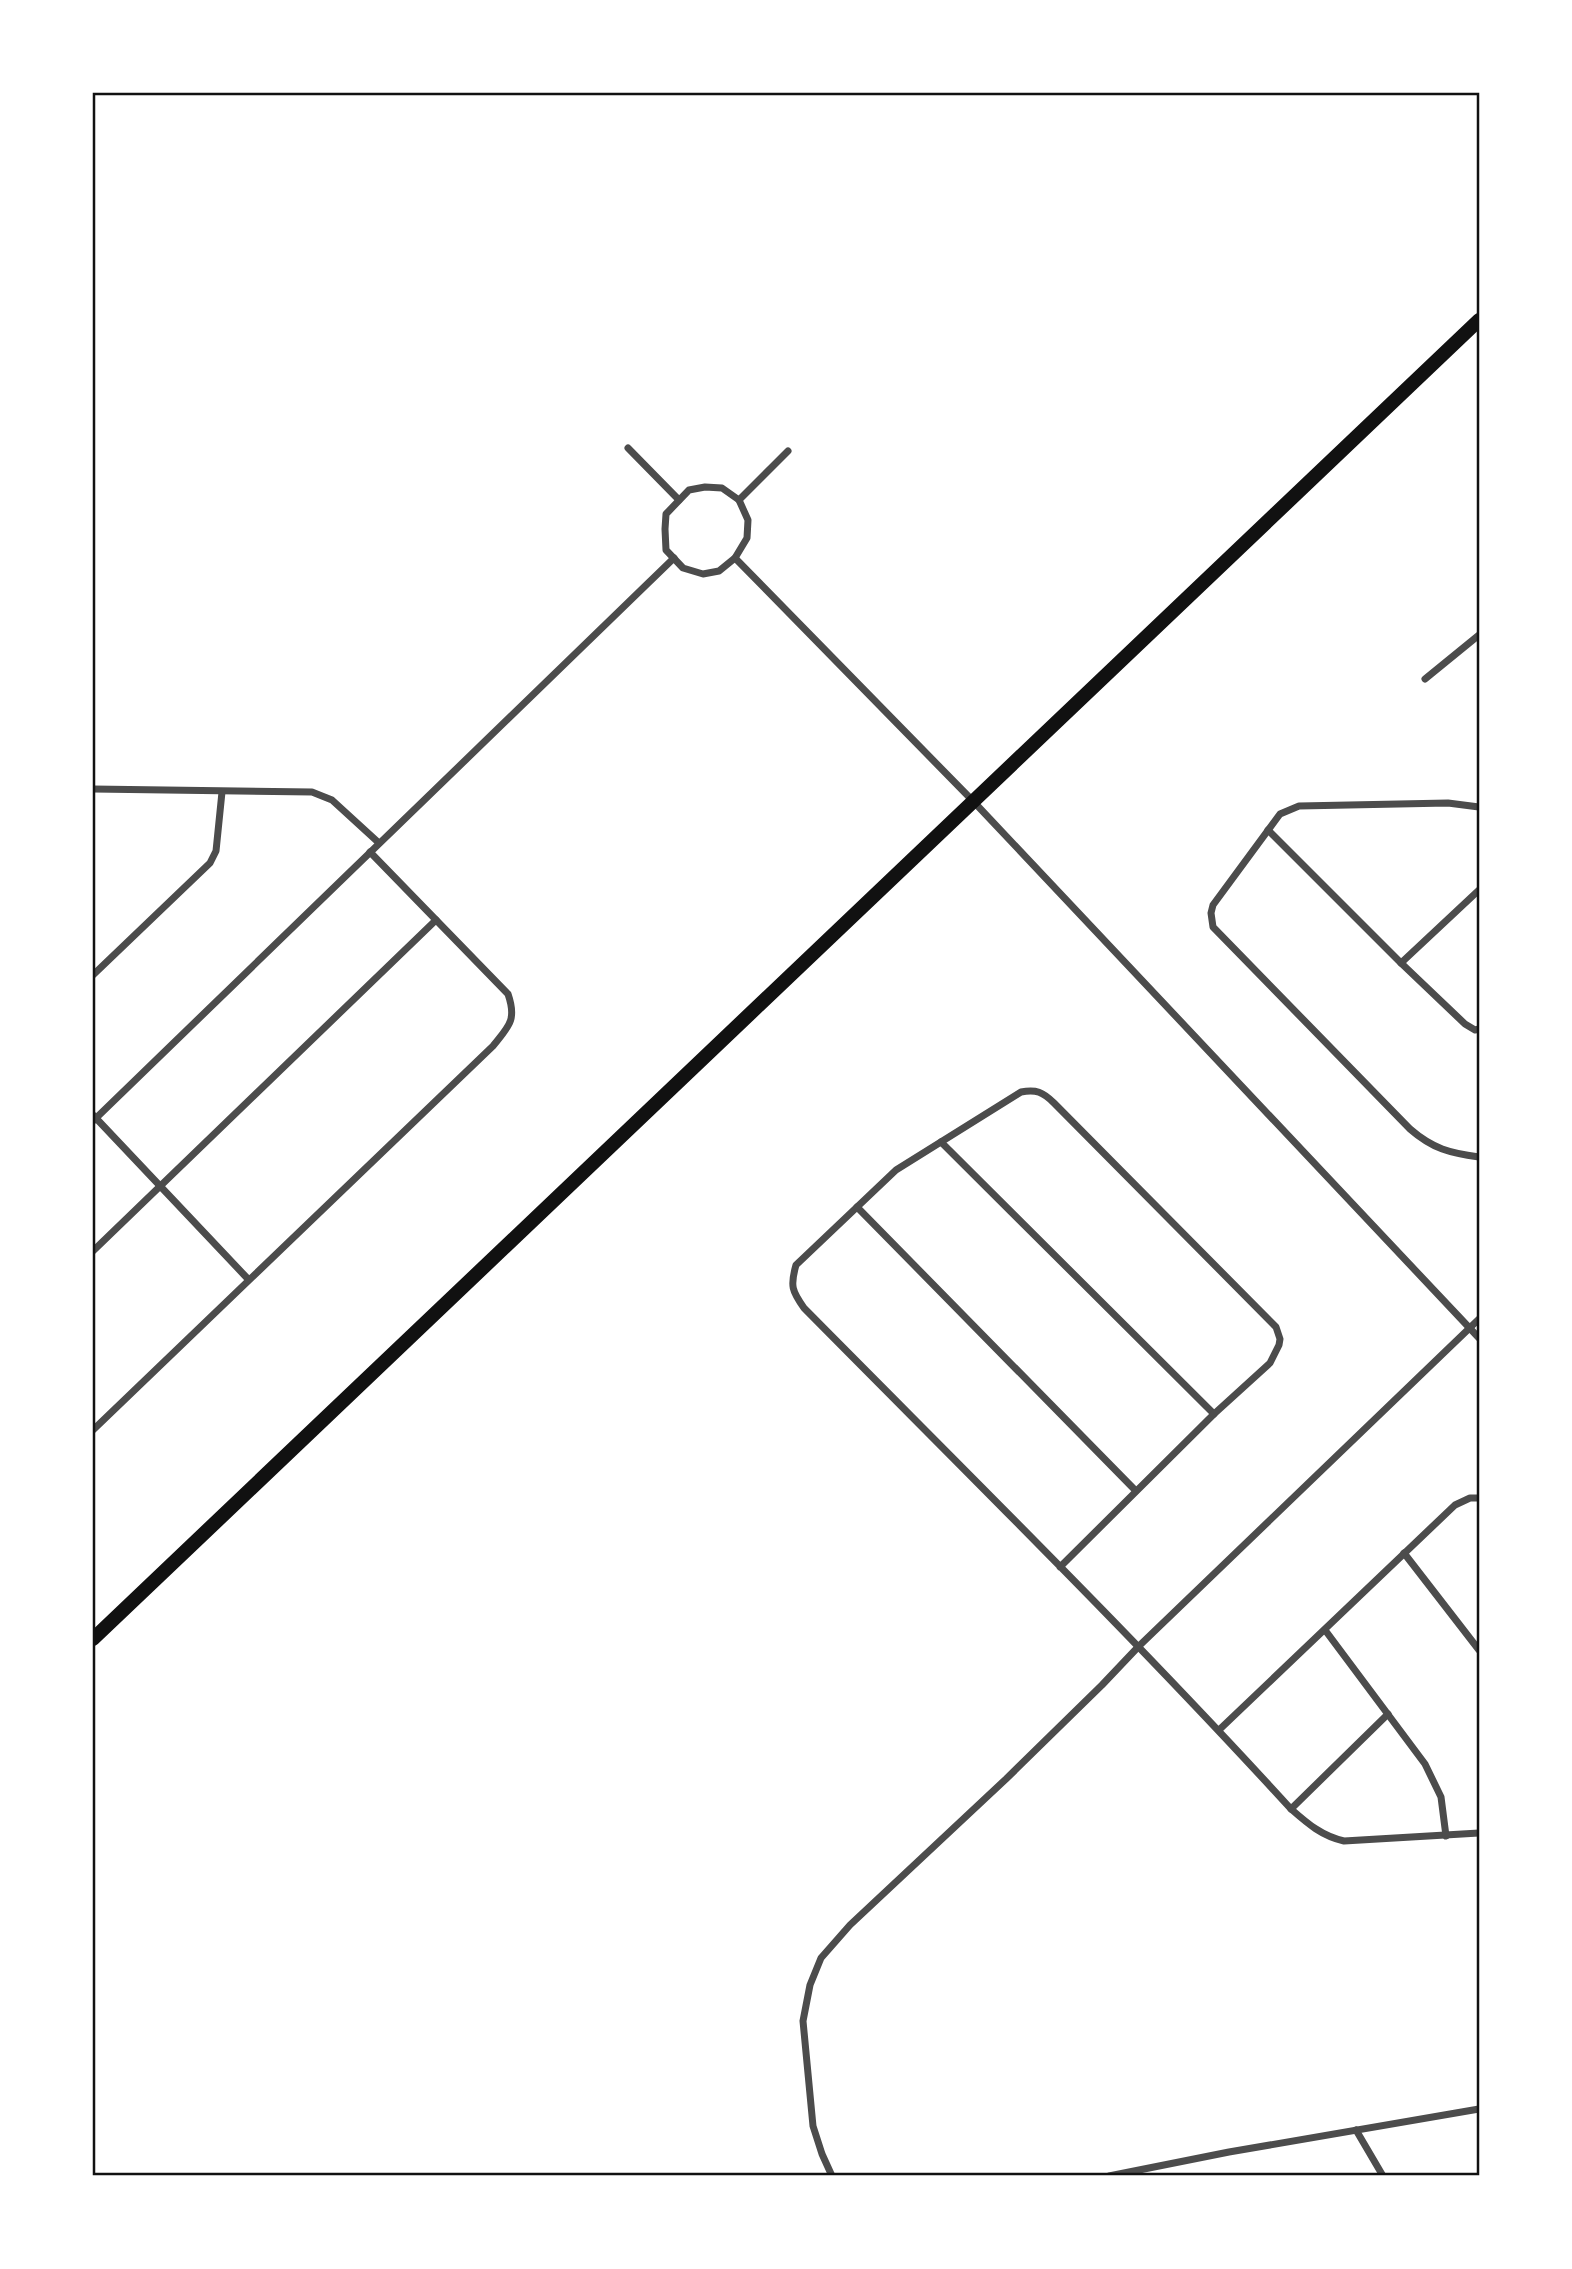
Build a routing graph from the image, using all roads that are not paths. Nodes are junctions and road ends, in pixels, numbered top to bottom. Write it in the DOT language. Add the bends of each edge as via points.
graph roads {
  1 [pos="1479,320"];
  2 [pos="628,448"];
  3 [pos="788,451"];
  4 [pos="679,500"];
  5 [pos="739,500"];
  6 [pos="674,558"];
  7 [pos="735,558"];
  8 [pos="1479,635"];
  9 [pos="1425,679"];
  10 [pos="93,789"];
  11 [pos="222,792"];
  12 [pos="973,801"];
  13 [pos="1479,807"];
  14 [pos="1268,830"];
  15 [pos="379,844"];
  16 [pos="370,852"];
  17 [pos="1479,890"];
  18 [pos="436,920"];
  19 [pos="1401,964"];
  20 [pos="93,975"];
  21 [pos="1479,1029"];
  22 [pos="94,1118"];
  23 [pos="940,1142"];
  24 [pos="1479,1157"];
  25 [pos="160,1186"];
  26 [pos="857,1207"];
  27 [pos="93,1251"];
  28 [pos="248,1279"];
  29 [pos="1479,1320"];
  30 [pos="1470,1328"];
  31 [pos="1479,1338"];
  32 [pos="1214,1414"];
  33 [pos="93,1430"];
  34 [pos="1135,1490"];
  35 [pos="1479,1498"];
  36 [pos="1404,1553"];
  37 [pos="1060,1567"];
  38 [pos="1325,1630"];
  39 [pos="93,1639"];
  40 [pos="1139,1646"];
  41 [pos="1479,1650"];
  42 [pos="1388,1714"];
  43 [pos="1219,1730"];
  44 [pos="1291,1809"];
  45 [pos="1479,1833"];
  46 [pos="1446,1836"];
  47 [pos="1479,2109"];
  48 [pos="1356,2130"];
  49 [pos="832,2176"];
  50 [pos="1110,2176"];
  51 [pos="1383,2176"];
  1 -- 12 [label="main road"];
  2 -- 4 [label="street"];
  3 -- 5 [label="street"];
  4 -- 5 [label="street" via="688,490 705,487 722,488"];
  4 -- 6 [label="street" via="666,514 664,529 666,550"];
  5 -- 7 [label="street" via="748,520 747,538"];
  6 -- 7 [label="street" via="683,568 703,574 719,571"];
  6 -- 15 [label="street"];
  7 -- 12 [label="street"];
  8 -- 9 [label="street"];
  10 -- 11 [label="street"];
  11 -- 15 [label="street" via="312,792 332,800"];
  11 -- 20 [label="street" via="216,851 210,863"];
  12 -- 30 [label="street"];
  12 -- 39 [label="main road"];
  13 -- 14 [label="street" via="1448,803 1299,806 1280,814"];
  14 -- 19 [label="street"];
  14 -- 24 [label="street" via="1213,905 1213,928 1409,1129 1442,1150"];
  15 -- 16 [label="street"];
  16 -- 18 [label="street"];
  16 -- 22 [label="street"];
  17 -- 19 [label="street"];
  18 -- 25 [label="street"];
  18 -- 28 [label="street" via="508,994 513,1010 508,1028"];
  19 -- 21 [label="street" via="1465,1024"];
  22 -- 25 [label="street"];
  23 -- 26 [label="street" via="896,1170"];
  23 -- 32 [label="street"];
  23 -- 32 [label="street" via="1021,1092 1043,1093 1276,1327 1280,1339 1275,1356"];
  25 -- 27 [label="street"];
  25 -- 28 [label="street"];
  26 -- 34 [label="street"];
  26 -- 37 [label="street" via="796,1265 791,1281 794,1294"];
  28 -- 33 [label="street"];
  29 -- 30 [label="street"];
  30 -- 31 [label="street"];
  30 -- 40 [label="street"];
  32 -- 34 [label="street"];
  34 -- 37 [label="street"];
  35 -- 36 [label="street" via="1469,1497 1455,1505"];
  36 -- 38 [label="street"];
  36 -- 41 [label="street"];
  37 -- 40 [label="street"];
  38 -- 42 [label="street"];
  38 -- 43 [label="street"];
  40 -- 43 [label="street"];
  40 -- 49 [label="street" via="821,1958 803,2021 813,2126"];
  42 -- 44 [label="street"];
  42 -- 46 [label="street" via="1434,1779"];
  43 -- 44 [label="street"];
  44 -- 46 [label="street" via="1312,1828 1344,1841"];
  45 -- 46 [label="street"];
  47 -- 48 [label="street"];
  48 -- 50 [label="street"];
  48 -- 51 [label="street"];
}
